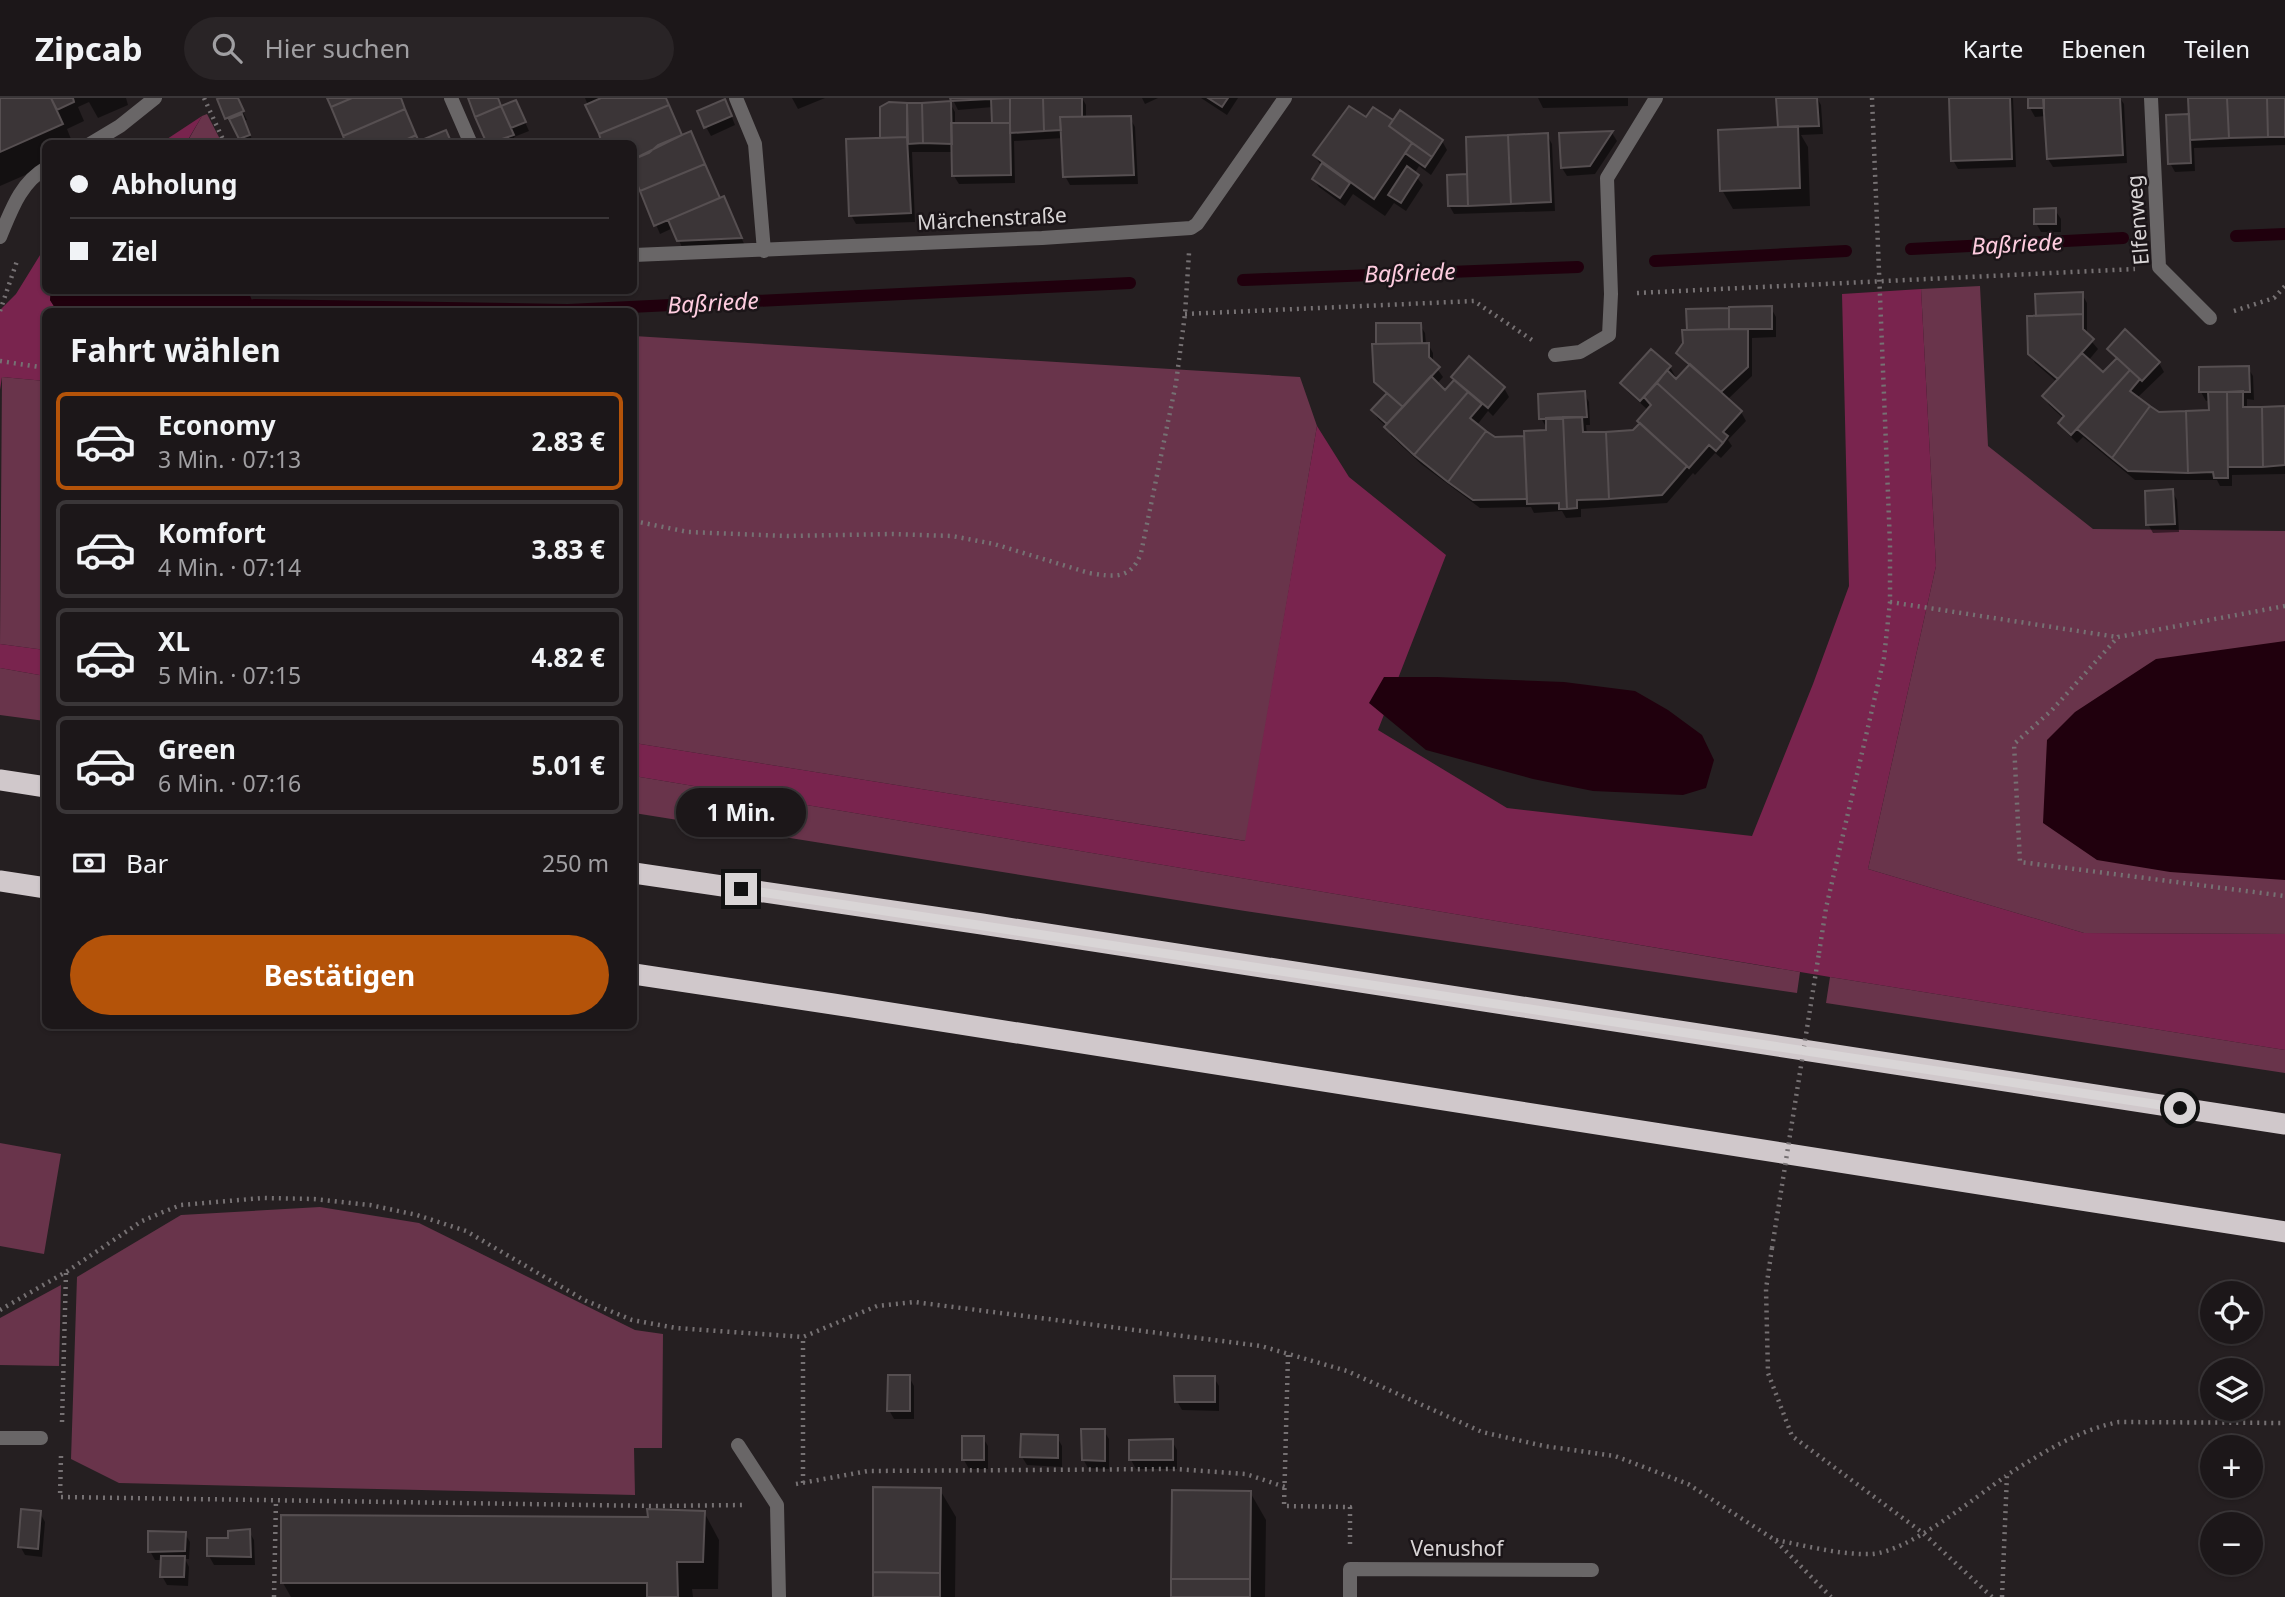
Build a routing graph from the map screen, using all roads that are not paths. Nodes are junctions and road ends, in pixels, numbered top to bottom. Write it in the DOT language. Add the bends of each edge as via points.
graph roads {
  1 [pos="155,98"];
  2 [pos="451,98"];
  3 [pos="736,98"];
  4 [pos="1285,98"];
  5 [pos="1656,98"];
  6 [pos="2151,98"];
  7 [pos="97,140"];
  8 [pos="469,140"];
  9 [pos="42,170"];
  10 [pos="0,237"];
  11 [pos="764,251"];
  12 [pos="637,256"];
  13 [pos="2210,318"];
  14 [pos="1555,355"];
  15 [pos="0,780"];
  16 [pos="42,786"];
  17 [pos="637,873"];
  18 [pos="0,881"];
  19 [pos="42,887"];
  20 [pos="637,975"];
  21 [pos="2285,1124"];
  22 [pos="2285,1232"];
  23 [pos="0,1438"];
  24 [pos="41,1438"];
  25 [pos="738,1445"];
  26 [pos="1592,1570"];
  27 [pos="779,1597"];
  28 [pos="1350,1597"];
  1 -- 7 [label="street"];
  2 -- 8 [label="street"];
  3 -- 11 [label="street" via="755,144"];
  4 -- 11 [label="street, Märchenstraße" via="1191,228"];
  5 -- 14 [label="street" via="1607,178 1609,335 1580,352"];
  6 -- 13 [label="street, Elfenweg" via="2159,267"];
  9 -- 10 [label="street" via="17,197"];
  11 -- 12 [label="street, Märchenstraße"];
  15 -- 16 [label="highway"];
  17 -- 21 [label="highway"];
  18 -- 19 [label="highway"];
  20 -- 22 [label="highway"];
  23 -- 24 [label="street"];
  25 -- 27 [label="street" via="777,1505"];
  26 -- 28 [label="street, Venushof" via="1350,1569"];
}
